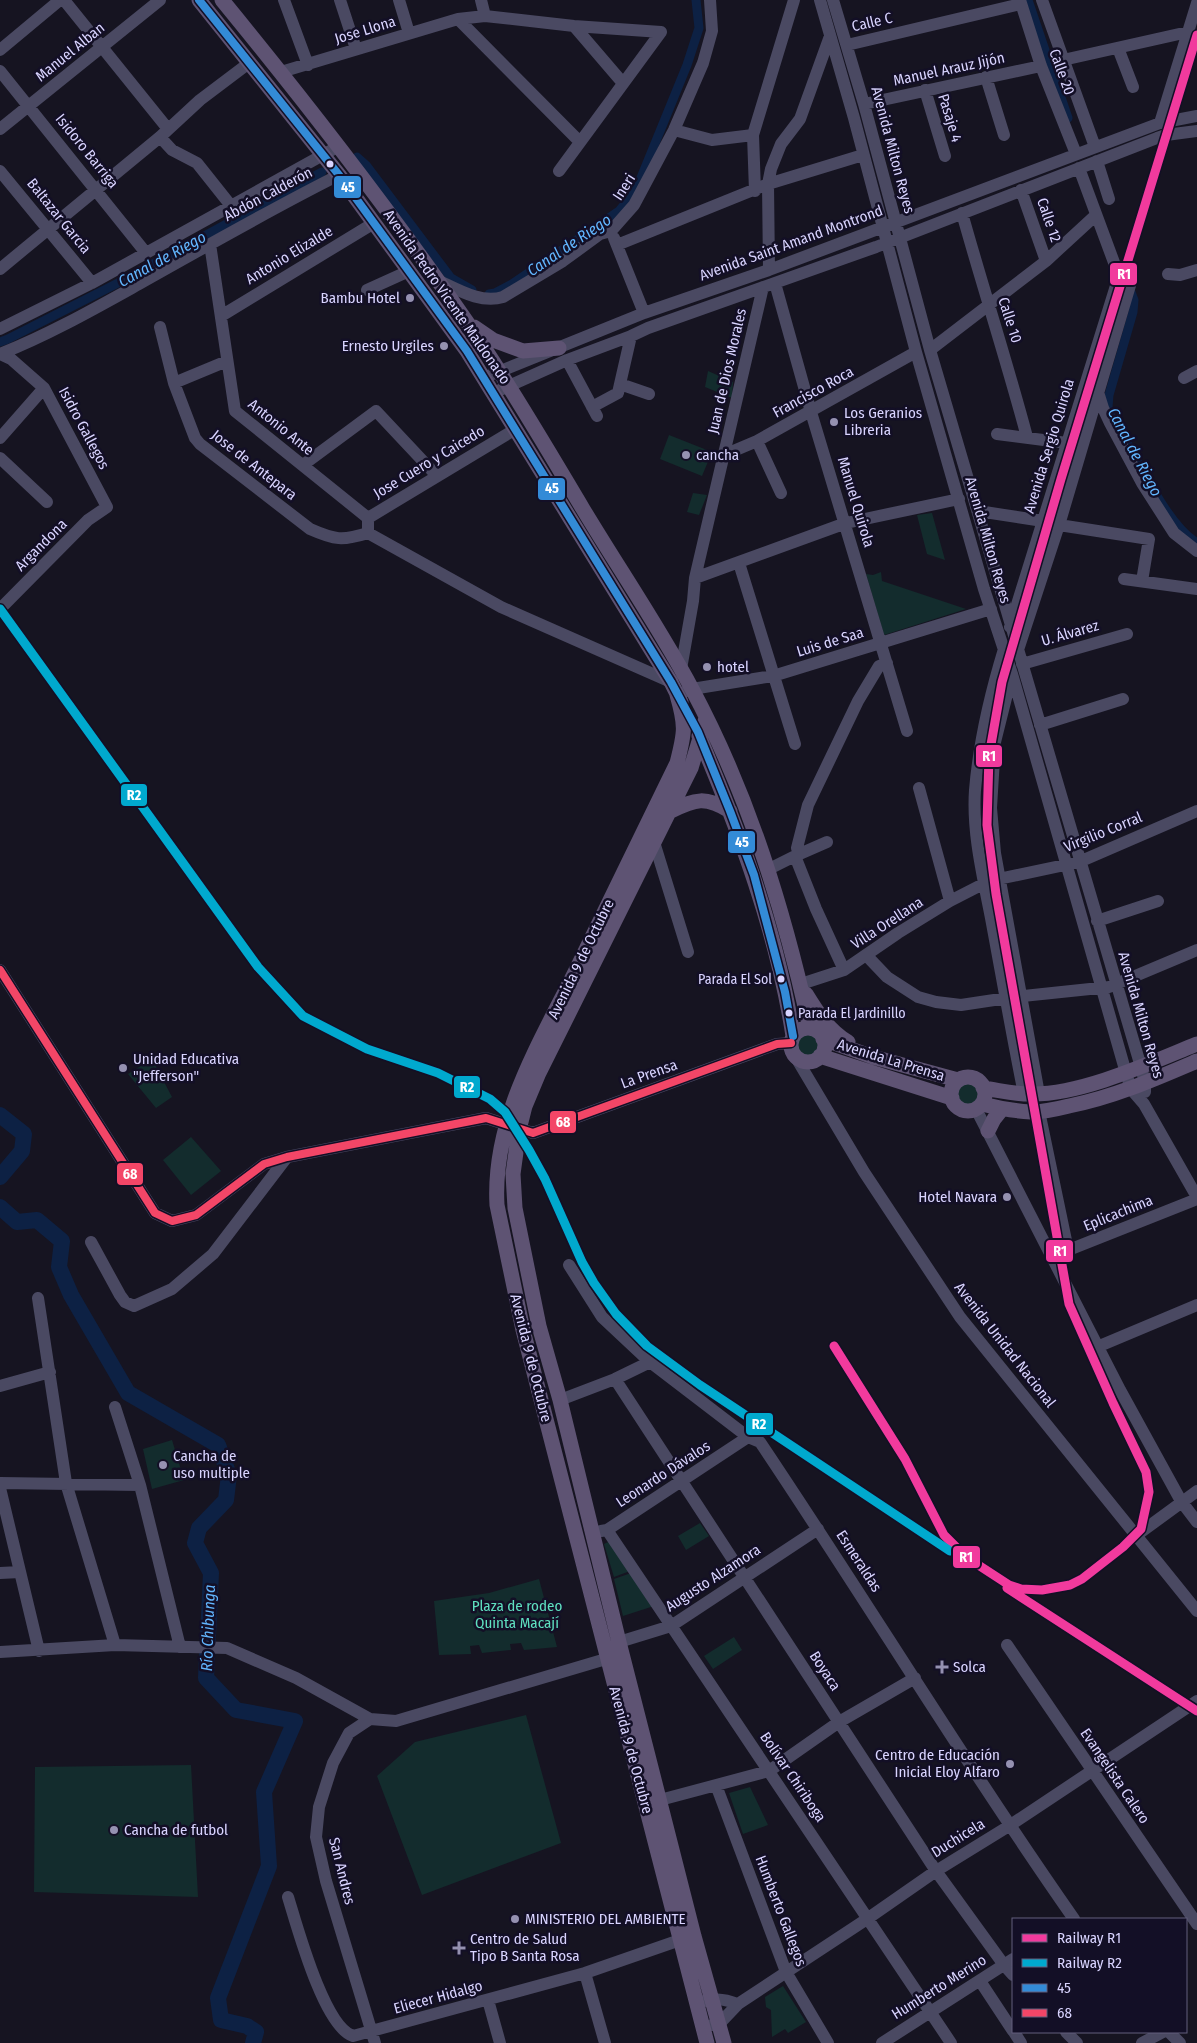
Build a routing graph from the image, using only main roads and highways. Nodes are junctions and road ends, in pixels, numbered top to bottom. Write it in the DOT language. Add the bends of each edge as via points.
graph roads {
  1 [pos="199,0"];
  2 [pos="222,0"];
  3 [pos="468,324"];
  4 [pos="563,354"];
  5 [pos="674,689"];
  6 [pos="706,718"];
  7 [pos="700,738"];
  8 [pos="671,811"];
  9 [pos="730,811"];
  10 [pos="801,984"];
  11 [pos="810,1028"];
  12 [pos="823,1039"];
  13 [pos="1197,1044"];
  14 [pos="793,1046"];
  15 [pos="820,1056"];
  16 [pos="873,1057"];
  17 [pos="1197,1061"];
  18 [pos="958,1080"];
  19 [pos="983,1088"];
  20 [pos="952,1098"];
  21 [pos="979,1106"];
  22 [pos="1002,1109"];
  23 [pos="513,1127"];
  24 [pos="988,1131"];
  25 [pos="707,2043"];
  26 [pos="724,2043"];
  1 -- 5 [label="main road, Avenida Pedro Vicente Maldonado" via="323,154 467,351"];
  2 -- 3 [label="main road, Avenida Pedro Vicente Maldonado" via="339,146"];
  3 -- 4 [label="main road" via="509,347"];
  3 -- 6 [label="main road, Avenida Pedro Vicente Maldonado" via="681,669"];
  5 -- 7 [label="main road, Avenida Pedro Vicente Maldonado"];
  5 -- 23 [label="main road, Avenida 9 de Octubre" via="684,719 684,736 677,763 527,1069"];
  6 -- 7 [label="main road, Avenida 9 de Octubre"];
  6 -- 10 [label="main road, Avenida Pedro Vicente Maldonado" via="743,799 769,869"];
  7 -- 8 [label="main road, Avenida 9 de Octubre" via="691,768"];
  7 -- 9 [label="main road, Avenida Pedro Vicente Maldonado"];
  8 -- 9 [label="main road" via="692,801 715,802"];
  8 -- 23 [label="main road, Avenida 9 de Octubre"];
  9 -- 14 [label="main road, Avenida Pedro Vicente Maldonado" via="754,875 768,926 785,992"];
  10 -- 11 [label="main road, Avenida Pedro Vicente Maldonado"];
  10 -- 16 [label="main road" via="813,1006 839,1037"];
  11 -- 12 [label="main road"];
  11 -- 14 [label="main road" via="797,1031"];
  12 -- 15 [label="main road"];
  12 -- 16 [label="main road, Avenida La Prensa"];
  13 -- 19 [label="main road" via="1126,1073 1078,1087 1040,1094"];
  14 -- 15 [label="main road" via="808,1061"];
  15 -- 20 [label="main road, Avenida La Prensa"];
  16 -- 18 [label="main road, Avenida La Prensa"];
  17 -- 22 [label="main road" via="1095,1101 1039,1111"];
  18 -- 19 [label="main road" via="973,1078"];
  18 -- 20 [label="main road" via="951,1091"];
  19 -- 21 [label="main road" via="984,1099"];
  20 -- 21 [label="main road" via="958,1108 970,1111"];
  21 -- 22 [label="main road"];
  22 -- 24 [label="main road"];
  23 -- 25 [label="main road, Avenida 9 de Octubre" via="498,1167 496,1205 523,1330"];
  23 -- 26 [label="main road, Avenida 9 de Octubre" via="518,1147 513,1174 515,1208 539,1326 600,1531 620,1648"];
}
